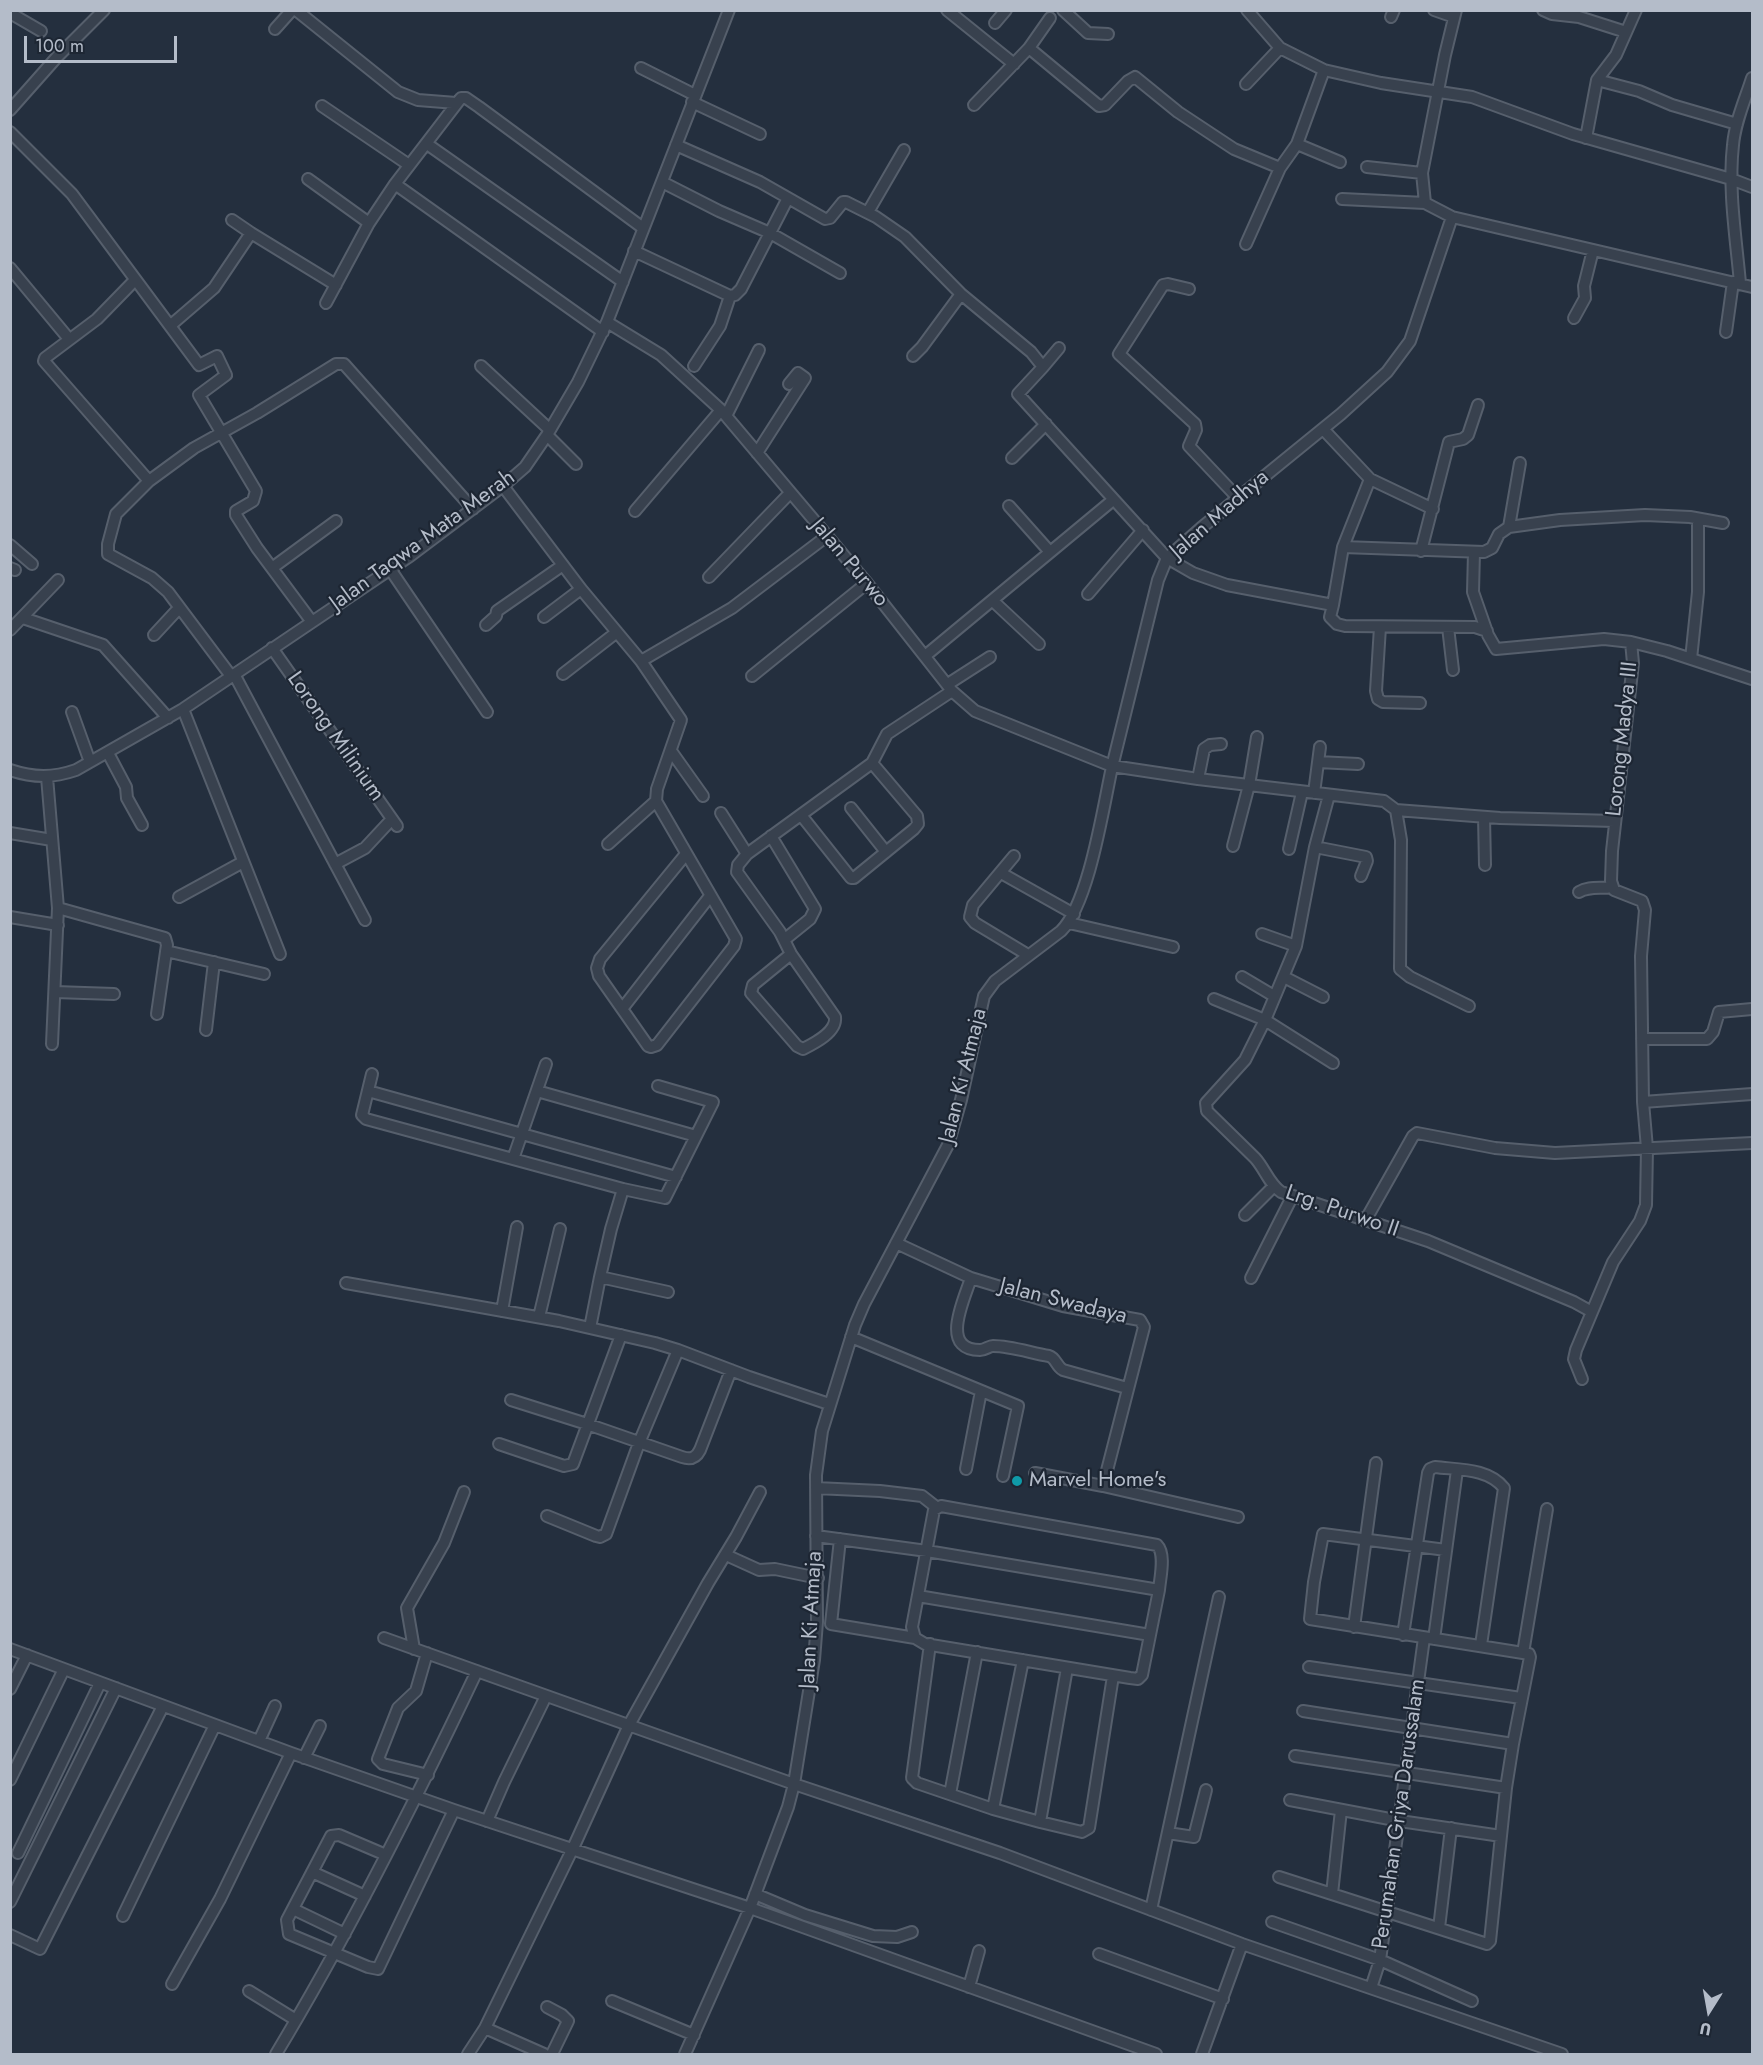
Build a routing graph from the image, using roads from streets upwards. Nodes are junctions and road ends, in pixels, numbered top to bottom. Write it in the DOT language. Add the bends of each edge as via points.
graph roads {
  1 [pos="104,10"];
  2 [pos="292,10"];
  3 [pos="296,10"];
  4 [pos="729,10"];
  5 [pos="947,10"];
  6 [pos="990,10"];
  7 [pos="1063,10"];
  8 [pos="1247,10"];
  9 [pos="1434,10"];
  10 [pos="1544,10"];
  11 [pos="1635,10"];
  12 [pos="10,13"];
  13 [pos="1050,13"];
  14 [pos="1455,14"];
  15 [pos="1000,17"];
  16 [pos="275,29"];
  17 [pos="41,31"];
  18 [pos="1626,32"];
  19 [pos="1108,34"];
  20 [pos="1029,48"];
  21 [pos="1280,48"];
  22 [pos="1014,64"];
  23 [pos="641,68"];
  24 [pos="1324,70"];
  25 [pos="1597,80"];
  26 [pos="1246,84"];
  27 [pos="1751,86"];
  28 [pos="1438,92"];
  29 [pos="694,99"];
  30 [pos="456,103"];
  31 [pos="974,105"];
  32 [pos="322,106"];
  33 [pos="10,110"];
  34 [pos="1737,124"];
  35 [pos="11,132"];
  36 [pos="760,135"];
  37 [pos="1586,138"];
  38 [pos="426,144"];
  39 [pos="1297,144"];
  40 [pos="676,145"];
  41 [pos="904,150"];
  42 [pos="1340,162"];
  43 [pos="409,165"];
  44 [pos="1367,167"];
  45 [pos="1280,168"];
  46 [pos="1422,173"];
  47 [pos="308,179"];
  48 [pos="1731,179"];
  49 [pos="662,182"];
  50 [pos="395,184"];
  51 [pos="1752,187"];
  52 [pos="788,198"];
  53 [pos="1342,200"];
  54 [pos="1425,203"];
  55 [pos="868,212"];
  56 [pos="1452,217"];
  57 [pos="232,219"];
  58 [pos="369,223"];
  59 [pos="643,228"];
  60 [pos="251,233"];
  61 [pos="770,233"];
  62 [pos="1245,244"];
  63 [pos="1593,250"];
  64 [pos="634,251"];
  65 [pos="10,268"];
  66 [pos="840,273"];
  67 [pos="135,280"];
  68 [pos="623,282"];
  69 [pos="1737,282"];
  70 [pos="336,285"];
  71 [pos="1752,287"];
  72 [pos="1189,289"];
  73 [pos="961,294"];
  74 [pos="730,296"];
  75 [pos="326,303"];
  76 [pos="1574,318"];
  77 [pos="171,325"];
  78 [pos="605,327"];
  79 [pos="1726,332"];
  80 [pos="69,339"];
  81 [pos="1059,348"];
  82 [pos="759,350"];
  83 [pos="913,356"];
  84 [pos="481,366"];
  85 [pos="694,366"];
  86 [pos="1043,367"];
  87 [pos="789,384"];
  88 [pos="1478,405"];
  89 [pos="723,413"];
  90 [pos="1046,424"];
  91 [pos="1323,429"];
  92 [pos="222,433"];
  93 [pos="549,433"];
  94 [pos="757,453"];
  95 [pos="1012,458"];
  96 [pos="1520,463"];
  97 [pos="576,464"];
  98 [pos="1370,479"];
  99 [pos="149,481"];
  100 [pos="503,486"];
  101 [pos="790,493"];
  102 [pos="1238,498"];
  103 [pos="1113,500"];
  104 [pos="1009,506"];
  105 [pos="473,509"];
  106 [pos="1433,509"];
  107 [pos="635,511"];
  108 [pos="1698,519"];
  109 [pos="336,522"];
  110 [pos="1723,524"];
  111 [pos="1509,527"];
  112 [pos="1143,530"];
  113 [pos="827,536"];
  114 [pos="10,545"];
  115 [pos="1343,547"];
  116 [pos="1421,551"];
  117 [pos="1050,552"];
  118 [pos="1474,552"];
  119 [pos="1167,558"];
  120 [pos="32,564"];
  121 [pos="563,566"];
  122 [pos="272,568"];
  123 [pos="390,569"];
  124 [pos="709,577"];
  125 [pos="58,580"];
  126 [pos="867,583"];
  127 [pos="581,590"];
  128 [pos="1088,594"];
  129 [pos="993,601"];
  130 [pos="1333,605"];
  131 [pos="179,608"];
  132 [pos="544,617"];
  133 [pos="23,618"];
  134 [pos="312,622"];
  135 [pos="486,625"];
  136 [pos="1380,627"];
  137 [pos="1448,627"];
  138 [pos="10,630"];
  139 [pos="1487,630"];
  140 [pos="617,632"];
  141 [pos="154,635"];
  142 [pos="1631,642"];
  143 [pos="1039,644"];
  144 [pos="272,648"];
  145 [pos="925,656"];
  146 [pos="990,657"];
  147 [pos="1690,659"];
  148 [pos="641,661"];
  149 [pos="1453,670"];
  150 [pos="563,674"];
  151 [pos="232,675"];
  152 [pos="752,676"];
  153 [pos="1752,679"];
  154 [pos="950,687"];
  155 [pos="1420,703"];
  156 [pos="183,709"];
  157 [pos="72,712"];
  158 [pos="487,712"];
  159 [pos="168,718"];
  160 [pos="1257,736"];
  161 [pos="1221,744"];
  162 [pos="1320,747"];
  163 [pos="671,752"];
  164 [pos="108,753"];
  165 [pos="90,762"];
  166 [pos="1318,762"];
  167 [pos="872,763"];
  168 [pos="1358,764"];
  169 [pos="1112,766"];
  170 [pos="10,770"];
  171 [pos="47,777"];
  172 [pos="1198,779"];
  173 [pos="1249,785"];
  174 [pos="1302,792"];
  175 [pos="1314,793"];
  176 [pos="1329,795"];
  177 [pos="703,796"];
  178 [pos="656,801"];
  179 [pos="851,808"];
  180 [pos="1396,810"];
  181 [pos="721,813"];
  182 [pos="801,815"];
  183 [pos="1484,817"];
  184 [pos="1615,821"];
  185 [pos="142,825"];
  186 [pos="10,833"];
  187 [pos="771,836"];
  188 [pos="52,840"];
  189 [pos="608,844"];
  190 [pos="1233,846"];
  191 [pos="1315,847"];
  192 [pos="1290,849"];
  193 [pos="886,852"];
  194 [pos="686,854"];
  195 [pos="747,854"];
  196 [pos="1014,856"];
  197 [pos="243,862"];
  198 [pos="335,864"];
  199 [pos="1485,865"];
  200 [pos="1000,873"];
  201 [pos="1361,876"];
  202 [pos="1612,887"];
  203 [pos="1579,892"];
  204 [pos="710,896"];
  205 [pos="179,897"];
  206 [pos="58,908"];
  207 [pos="10,918"];
  208 [pos="1071,918"];
  209 [pos="365,920"];
  210 [pos="58,925"];
  211 [pos="1262,934"];
  212 [pos="784,939"];
  213 [pos="1296,946"];
  214 [pos="1173,947"];
  215 [pos="166,951"];
  216 [pos="280,954"];
  217 [pos="791,954"];
  218 [pos="1028,955"];
  219 [pos="214,962"];
  220 [pos="264,974"];
  221 [pos="1242,976"];
  222 [pos="1284,977"];
  223 [pos="55,992"];
  224 [pos="114,994"];
  225 [pos="1274,996"];
  226 [pos="1323,997"];
  227 [pos="1214,999"];
  228 [pos="1469,1006"];
  229 [pos="622,1009"];
  230 [pos="1752,1009"];
  231 [pos="157,1014"];
  232 [pos="1265,1020"];
  233 [pos="206,1030"];
  234 [pos="1642,1039"];
  235 [pos="52,1044"];
  236 [pos="1333,1063"];
  237 [pos="546,1065"];
  238 [pos="372,1074"];
  239 [pos="657,1086"];
  240 [pos="368,1091"];
  241 [pos="537,1091"];
  242 [pos="1752,1094"];
  243 [pos="1643,1102"];
  244 [pos="522,1134"];
  245 [pos="696,1136"];
  246 [pos="1752,1143"];
  247 [pos="1647,1148"];
  248 [pos="513,1159"];
  249 [pos="676,1177"];
  250 [pos="1273,1187"];
  251 [pos="623,1189"];
  252 [pos="1292,1197"];
  253 [pos="1245,1215"];
  254 [pos="1365,1221"];
  255 [pos="517,1227"];
  256 [pos="560,1228"];
  257 [pos="896,1243"];
  258 [pos="600,1277"];
  259 [pos="971,1278"];
  260 [pos="1251,1278"];
  261 [pos="346,1283"];
  262 [pos="668,1292"];
  263 [pos="502,1311"];
  264 [pos="1593,1312"];
  265 [pos="539,1317"];
  266 [pos="590,1328"];
  267 [pos="621,1335"];
  268 [pos="851,1337"];
  269 [pos="678,1350"];
  270 [pos="730,1370"];
  271 [pos="1582,1379"];
  272 [pos="1127,1388"];
  273 [pos="981,1391"];
  274 [pos="511,1400"];
  275 [pos="829,1404"];
  276 [pos="587,1424"];
  277 [pos="639,1443"];
  278 [pos="499,1444"];
  279 [pos="1376,1463"];
  280 [pos="966,1468"];
  281 [pos="1457,1470"];
  282 [pos="1035,1473"];
  283 [pos="1003,1476"];
  284 [pos="1103,1486"];
  285 [pos="816,1488"];
  286 [pos="760,1491"];
  287 [pos="464,1492"];
  288 [pos="936,1508"];
  289 [pos="1547,1509"];
  290 [pos="547,1516"];
  291 [pos="1238,1517"];
  292 [pos="816,1536"];
  293 [pos="840,1539"];
  294 [pos="1365,1539"];
  295 [pos="1418,1545"];
  296 [pos="1446,1550"];
  297 [pos="927,1551"];
  298 [pos="726,1555"];
  299 [pos="818,1578"];
  300 [pos="1159,1590"];
  301 [pos="918,1596"];
  302 [pos="1220,1597"];
  303 [pos="1354,1627"];
  304 [pos="1150,1635"];
  305 [pos="1403,1635"];
  306 [pos="384,1638"];
  307 [pos="915,1638"];
  308 [pos="1429,1639"];
  309 [pos="930,1644"];
  310 [pos="1481,1645"];
  311 [pos="10,1649"];
  312 [pos="414,1649"];
  313 [pos="977,1652"];
  314 [pos="427,1653"];
  315 [pos="1523,1653"];
  316 [pos="27,1655"];
  317 [pos="1023,1660"];
  318 [pos="1308,1667"];
  319 [pos="1067,1668"];
  320 [pos="64,1669"];
  321 [pos="477,1671"];
  322 [pos="1113,1676"];
  323 [pos="100,1683"];
  324 [pos="1418,1684"];
  325 [pos="10,1689"];
  326 [pos="116,1689"];
  327 [pos="546,1696"];
  328 [pos="1521,1698"];
  329 [pos="163,1706"];
  330 [pos="273,1711"];
  331 [pos="1303,1711"];
  332 [pos="215,1725"];
  333 [pos="629,1725"];
  334 [pos="1412,1728"];
  335 [pos="318,1730"];
  336 [pos="260,1738"];
  337 [pos="1513,1744"];
  338 [pos="291,1753"];
  339 [pos="306,1754"];
  340 [pos="1295,1756"];
  341 [pos="1406,1772"];
  342 [pos="10,1780"];
  343 [pos="794,1784"];
  344 [pos="422,1786"];
  345 [pos="1506,1788"];
  346 [pos="1206,1790"];
  347 [pos="950,1794"];
  348 [pos="1290,1800"];
  349 [pos="993,1809"];
  350 [pos="454,1810"];
  351 [pos="1341,1810"];
  352 [pos="488,1819"];
  353 [pos="1400,1821"];
  354 [pos="1040,1822"];
  355 [pos="1451,1828"];
  356 [pos="1168,1833"];
  357 [pos="1501,1836"];
  358 [pos="573,1847"];
  359 [pos="18,1853"];
  360 [pos="386,1855"];
  361 [pos="312,1872"];
  362 [pos="1279,1877"];
  363 [pos="1332,1894"];
  364 [pos="365,1896"];
  365 [pos="10,1902"];
  366 [pos="752,1902"];
  367 [pos="293,1909"];
  368 [pos="1150,1910"];
  369 [pos="1387,1912"];
  370 [pos="123,1916"];
  371 [pos="1272,1922"];
  372 [pos="1439,1928"];
  373 [pos="912,1932"];
  374 [pos="345,1934"];
  375 [pos="10,1935"];
  376 [pos="1242,1944"];
  377 [pos="979,1951"];
  378 [pos="335,1952"];
  379 [pos="1100,1954"];
  380 [pos="1376,1973"];
  381 [pos="172,1984"];
  382 [pos="970,1985"];
  383 [pos="249,1991"];
  384 [pos="1223,1999"];
  385 [pos="612,2001"];
  386 [pos="1472,2001"];
  387 [pos="546,2007"];
  388 [pos="296,2020"];
  389 [pos="485,2028"];
  390 [pos="694,2035"];
  391 [pos="1203,2053"];
  392 [pos="276,2055"];
  393 [pos="468,2055"];
  394 [pos="544,2055"];
  395 [pos="552,2055"];
  396 [pos="685,2055"];
  397 [pos="1156,2055"];
  398 [pos="1562,2055"];
  1 -- 33 [label="street"];
  2 -- 16 [label="street"];
  3 -- 30 [label="street" via="398,92 418,100"];
  4 -- 29 [label="street, Jalan Taqwa Mata Merah"];
  5 -- 22 [label="street"];
  6 -- 15 [label="street"];
  7 -- 19 [label="street" via="1088,33"];
  8 -- 21 [label="street"];
  9 -- 14 [label="street"];
  10 -- 18 [label="street"];
  11 -- 18 [label="street"];
  12 -- 17 [label="street"];
  13 -- 20 [label="street"];
  14 -- 28 [label="street"];
  18 -- 25 [label="street" via="1616,55"];
  20 -- 22 [label="street"];
  20 -- 45 [label="street" via="1099,106 1135,77 1178,112 1234,149"];
  21 -- 24 [label="street"];
  21 -- 26 [label="street"];
  22 -- 31 [label="street"];
  23 -- 29 [label="street"];
  24 -- 28 [label="street"];
  24 -- 39 [label="street"];
  25 -- 34 [label="street"];
  25 -- 37 [label="street"];
  27 -- 34 [label="street"];
  28 -- 37 [label="street" via="1472,97"];
  28 -- 46 [label="street"];
  29 -- 36 [label="street"];
  29 -- 40 [label="street, Jalan Taqwa Mata Merah"];
  30 -- 38 [label="street"];
  30 -- 59 [label="street" via="466,98"];
  32 -- 43 [label="street"];
  34 -- 48 [label="street"];
  35 -- 67 [label="street" via="72,194"];
  37 -- 48 [label="street"];
  38 -- 43 [label="street"];
  38 -- 68 [label="street"];
  39 -- 42 [label="street"];
  39 -- 45 [label="street"];
  40 -- 49 [label="street, Jalan Taqwa Mata Merah"];
  40 -- 52 [label="street"];
  41 -- 55 [label="street"];
  43 -- 50 [label="street"];
  44 -- 46 [label="street"];
  45 -- 62 [label="street"];
  46 -- 54 [label="street"];
  47 -- 58 [label="street"];
  48 -- 51 [label="street"];
  48 -- 69 [label="street"];
  49 -- 59 [label="street, Jalan Taqwa Mata Merah"];
  49 -- 61 [label="street"];
  50 -- 58 [label="street"];
  50 -- 78 [label="street, Jalan Purwo"];
  52 -- 55 [label="street" via="825,219 845,202"];
  52 -- 61 [label="street"];
  53 -- 54 [label="street"];
  54 -- 56 [label="street"];
  55 -- 73 [label="street" via="905,237"];
  56 -- 63 [label="street"];
  56 -- 91 [label="street, Jalan Madhya" via="1407,346 1387,372"];
  57 -- 60 [label="street"];
  58 -- 70 [label="street"];
  59 -- 64 [label="street, Jalan Taqwa Mata Merah"];
  60 -- 70 [label="street"];
  60 -- 77 [label="street" via="214,288"];
  61 -- 66 [label="street"];
  61 -- 74 [label="street" via="741,289"];
  63 -- 69 [label="street"];
  63 -- 76 [label="street" via="1585,298"];
  64 -- 68 [label="street, Jalan Taqwa Mata Merah"];
  64 -- 74 [label="street"];
  65 -- 80 [label="street"];
  67 -- 77 [label="street"];
  67 -- 80 [label="street" via="97,319"];
  68 -- 78 [label="street, Jalan Taqwa Mata Merah"];
  69 -- 71 [label="street"];
  69 -- 79 [label="street"];
  70 -- 75 [label="street"];
  72 -- 102 [label="street" via="1163,285 1119,354 1195,424 1189,446"];
  73 -- 83 [label="street"];
  73 -- 86 [label="street" via="1031,352"];
  74 -- 85 [label="street" via="720,326"];
  77 -- 92 [label="street" via="199,364 217,356 226,375 199,395"];
  78 -- 89 [label="street, Jalan Purwo" via="661,355"];
  78 -- 93 [label="street, Jalan Taqwa Mata Merah"];
  80 -- 99 [label="street" via="45,362"];
  81 -- 86 [label="street"];
  82 -- 89 [label="street"];
  84 -- 93 [label="street"];
  86 -- 90 [label="street" via="1018,394"];
  87 -- 94 [label="street" via="798,373 805,378"];
  88 -- 106 [label="street" via="1468,435 1449,442"];
  89 -- 94 [label="street, Jalan Purwo"];
  89 -- 107 [label="street"];
  90 -- 95 [label="street"];
  90 -- 103 [label="street"];
  91 -- 98 [label="street"];
  91 -- 102 [label="street, Jalan Madhya"];
  92 -- 99 [label="street"];
  92 -- 105 [label="street" via="336,364 344,364"];
  92 -- 122 [label="street" via="256,491 253,501 236,511 236,515"];
  93 -- 97 [label="street"];
  93 -- 100 [label="street, Jalan Taqwa Mata Merah" via="525,467"];
  94 -- 101 [label="street, Jalan Purwo"];
  96 -- 111 [label="street"];
  98 -- 106 [label="street"];
  98 -- 115 [label="street"];
  99 -- 131 [label="street" via="116,513 108,554 152,578"];
  100 -- 105 [label="street, Jalan Taqwa Mata Merah"];
  100 -- 121 [label="street"];
  101 -- 113 [label="street, Jalan Purwo"];
  101 -- 124 [label="street"];
  102 -- 119 [label="street, Jalan Madhya"];
  103 -- 112 [label="street"];
  103 -- 117 [label="street"];
  104 -- 117 [label="street"];
  105 -- 123 [label="street, Jalan Taqwa Mata Merah"];
  106 -- 116 [label="street"];
  108 -- 110 [label="street"];
  108 -- 111 [label="street" via="1621,516"];
  108 -- 147 [label="street" via="1698,592"];
  109 -- 122 [label="street"];
  111 -- 118 [label="street" via="1499,534 1492,548"];
  112 -- 119 [label="street"];
  112 -- 128 [label="street"];
  113 -- 126 [label="street, Jalan Purwo"];
  113 -- 148 [label="street" via="732,608"];
  114 -- 120 [label="street"];
  115 -- 116 [label="street"];
  115 -- 130 [label="street"];
  116 -- 118 [label="street"];
  117 -- 129 [label="street"];
  118 -- 139 [label="street" via="1473,592"];
  119 -- 130 [label="street" via="1193,573 1227,585"];
  119 -- 169 [label="street, Jalan Madhya" via="1158,580"];
  121 -- 127 [label="street"];
  121 -- 135 [label="street" via="496,611"];
  122 -- 134 [label="street"];
  123 -- 134 [label="street, Jalan Taqwa Mata Merah"];
  123 -- 158 [label="street"];
  125 -- 133 [label="street"];
  126 -- 145 [label="street, Jalan Purwo"];
  126 -- 152 [label="street"];
  127 -- 132 [label="street"];
  127 -- 140 [label="street"];
  129 -- 143 [label="street"];
  129 -- 145 [label="street"];
  130 -- 136 [label="street" via="1330,617 1337,624"];
  131 -- 141 [label="street"];
  131 -- 151 [label="street"];
  133 -- 138 [label="street"];
  133 -- 159 [label="street" via="102,645"];
  134 -- 144 [label="street, Jalan Taqwa Mata Merah"];
  136 -- 137 [label="street"];
  136 -- 155 [label="street" via="1378,699"];
  137 -- 139 [label="street"];
  137 -- 149 [label="street"];
  139 -- 142 [label="street, Lorong Madya III" via="1496,649 1604,639"];
  140 -- 148 [label="street"];
  140 -- 150 [label="street"];
  142 -- 147 [label="street"];
  142 -- 184 [label="street, Lorong Madya III" via="1633,663"];
  144 -- 151 [label="street, Jalan Taqwa Mata Merah"];
  144 -- 198 [label="street, Lorong Milinium" via="395,822 365,848"];
  145 -- 154 [label="street, Jalan Purwo"];
  146 -- 154 [label="street"];
  147 -- 153 [label="street"];
  148 -- 163 [label="street" via="680,717"];
  151 -- 156 [label="street, Jalan Taqwa Mata Merah"];
  151 -- 198 [label="street"];
  154 -- 167 [label="street" via="886,734"];
  154 -- 169 [label="street, Jalan Purwo" via="982,714"];
  156 -- 159 [label="street, Jalan Taqwa Mata Merah"];
  156 -- 197 [label="street"];
  157 -- 165 [label="street"];
  159 -- 164 [label="street, Jalan Taqwa Mata Merah"];
  160 -- 173 [label="street"];
  161 -- 172 [label="street" via="1204,749"];
  162 -- 166 [label="street"];
  163 -- 177 [label="street"];
  163 -- 178 [label="street"];
  164 -- 165 [label="street, Jalan Taqwa Mata Merah"];
  164 -- 185 [label="street"];
  165 -- 171 [label="street, Jalan Taqwa Mata Merah" via="69,773"];
  166 -- 168 [label="street"];
  166 -- 175 [label="street"];
  167 -- 182 [label="street"];
  167 -- 193 [label="street" via="918,819 917,826"];
  169 -- 172 [label="street"];
  169 -- 208 [label="street" via="1090,862"];
  170 -- 171 [label="street, Jalan Taqwa Mata Merah"];
  171 -- 188 [label="street"];
  172 -- 173 [label="street"];
  173 -- 174 [label="street"];
  173 -- 190 [label="street"];
  174 -- 175 [label="street"];
  174 -- 192 [label="street"];
  175 -- 176 [label="street"];
  176 -- 180 [label="street" via="1383,801"];
  176 -- 191 [label="street, Lrg. Purwo II"];
  178 -- 189 [label="street"];
  178 -- 194 [label="street"];
  179 -- 193 [label="street"];
  180 -- 183 [label="street"];
  180 -- 228 [label="street" via="1401,840 1400,969"];
  181 -- 195 [label="street"];
  182 -- 187 [label="street"];
  182 -- 193 [label="street" via="852,879"];
  183 -- 184 [label="street"];
  183 -- 199 [label="street"];
  184 -- 202 [label="street, Lorong Madya III"];
  186 -- 188 [label="street"];
  187 -- 195 [label="street"];
  187 -- 212 [label="street" via="815,909 810,919"];
  188 -- 206 [label="street"];
  191 -- 201 [label="street" via="1366,857"];
  191 -- 213 [label="street, Lrg. Purwo II"];
  194 -- 204 [label="street"];
  194 -- 229 [label="street" via="600,959 599,976"];
  195 -- 212 [label="street" via="737,873"];
  196 -- 200 [label="street"];
  197 -- 205 [label="street"];
  197 -- 216 [label="street"];
  198 -- 209 [label="street"];
  200 -- 208 [label="street"];
  200 -- 218 [label="street" via="973,905 970,917"];
  202 -- 203 [label="street"];
  202 -- 234 [label="street" via="1642,901 1645,910"];
  204 -- 229 [label="street"];
  204 -- 229 [label="street" via="736,935 736,943 657,1045 648,1046"];
  206 -- 210 [label="street"];
  206 -- 215 [label="street" via="160,937 166,940"];
  207 -- 210 [label="street"];
  208 -- 214 [label="street"];
  208 -- 218 [label="street, Jalan Ki Atmaja"];
  210 -- 223 [label="street"];
  211 -- 213 [label="street"];
  212 -- 217 [label="street"];
  213 -- 222 [label="street, Lrg. Purwo II"];
  215 -- 219 [label="street"];
  215 -- 231 [label="street"];
  217 -- 217 [label="street" via="753,985 751,993 803,1049 832,1029 836,1021"];
  218 -- 257 [label="street, Jalan Ki Atmaja" via="995,981 984,996 948,1145"];
  219 -- 220 [label="street"];
  219 -- 233 [label="street"];
  221 -- 225 [label="street"];
  222 -- 225 [label="street, Lrg. Purwo II"];
  222 -- 226 [label="street"];
  223 -- 224 [label="street"];
  223 -- 235 [label="street"];
  225 -- 232 [label="street, Lrg. Purwo II"];
  227 -- 232 [label="street"];
  230 -- 234 [label="street" via="1719,1012 1707,1039"];
  232 -- 236 [label="street"];
  232 -- 250 [label="street, Lrg. Purwo II" via="1245,1060 1206,1105 1207,1111 1262,1166"];
  234 -- 243 [label="street"];
  237 -- 241 [label="street"];
  238 -- 240 [label="street"];
  239 -- 245 [label="street" via="713,1102"];
  240 -- 244 [label="street"];
  240 -- 248 [label="street" via="362,1115 366,1119"];
  241 -- 244 [label="street"];
  241 -- 245 [label="street"];
  242 -- 243 [label="street"];
  243 -- 247 [label="street"];
  244 -- 248 [label="street"];
  244 -- 249 [label="street"];
  245 -- 249 [label="street"];
  246 -- 247 [label="street"];
  247 -- 254 [label="street" via="1529,1152 1417,1133"];
  247 -- 264 [label="street" via="1644,1213 1613,1262"];
  248 -- 251 [label="street"];
  249 -- 251 [label="street" via="665,1198"];
  250 -- 252 [label="street, Lrg. Purwo II"];
  250 -- 253 [label="street"];
  251 -- 258 [label="street"];
  252 -- 254 [label="street, Lrg. Purwo II"];
  252 -- 260 [label="street"];
  254 -- 264 [label="street, Lrg. Purwo II" via="1428,1241"];
  255 -- 263 [label="street"];
  256 -- 265 [label="street"];
  257 -- 259 [label="street, Jalan Swadaya"];
  257 -- 268 [label="street, Jalan Ki Atmaja"];
  258 -- 262 [label="street"];
  258 -- 266 [label="street"];
  259 -- 272 [label="street, Jalan Swadaya" via="1063,1306 1140,1320 1143,1327"];
  259 -- 272 [label="street" via="957,1327 962,1345 1049,1356 1063,1370"];
  261 -- 263 [label="street"];
  263 -- 265 [label="street"];
  264 -- 271 [label="street" via="1574,1359"];
  265 -- 266 [label="street"];
  266 -- 267 [label="street"];
  267 -- 269 [label="street"];
  267 -- 276 [label="street"];
  268 -- 273 [label="street"];
  268 -- 275 [label="street, Jalan Ki Atmaja"];
  269 -- 270 [label="street"];
  269 -- 277 [label="street"];
  270 -- 275 [label="street"];
  270 -- 277 [label="street" via="695,1457 682,1458"];
  272 -- 284 [label="street, Jalan Swadaya"];
  273 -- 280 [label="street"];
  273 -- 283 [label="street" via="1018,1406"];
  274 -- 276 [label="street"];
  275 -- 285 [label="street, Jalan Ki Atmaja" via="818,1455"];
  276 -- 277 [label="street"];
  276 -- 278 [label="street" via="570,1465"];
  277 -- 290 [label="street" via="606,1534 596,1536"];
  279 -- 294 [label="street"];
  281 -- 295 [label="street" via="1430,1469"];
  281 -- 296 [label="street, Perumahan Griya Darussalam"];
  281 -- 310 [label="street" via="1492,1476 1504,1488"];
  282 -- 284 [label="street"];
  284 -- 291 [label="street"];
  285 -- 288 [label="street" via="922,1496"];
  285 -- 292 [label="street, Jalan Ki Atmaja"];
  286 -- 298 [label="street"];
  287 -- 312 [label="street" via="444,1543 407,1608"];
  288 -- 297 [label="street"];
  288 -- 300 [label="street" via="1157,1545 1162,1556"];
  289 -- 315 [label="street"];
  292 -- 293 [label="street"];
  292 -- 299 [label="street, Jalan Ki Atmaja"];
  293 -- 297 [label="street"];
  293 -- 307 [label="street" via="831,1624"];
  294 -- 295 [label="street"];
  294 -- 303 [label="street"];
  294 -- 303 [label="street" via="1323,1534 1311,1608 1310,1619"];
  295 -- 296 [label="street"];
  295 -- 305 [label="street"];
  296 -- 308 [label="street, Perumahan Griya Darussalam"];
  297 -- 300 [label="street"];
  297 -- 301 [label="street"];
  298 -- 299 [label="street" via="759,1570 775,1569"];
  298 -- 333 [label="street"];
  299 -- 343 [label="street, Jalan Ki Atmaja" via="814,1660"];
  300 -- 304 [label="street"];
  301 -- 304 [label="street"];
  301 -- 307 [label="street" via="912,1627"];
  302 -- 356 [label="street"];
  303 -- 305 [label="street"];
  304 -- 322 [label="street" via="1140,1678"];
  305 -- 308 [label="street"];
  306 -- 312 [label="street"];
  307 -- 309 [label="street"];
  308 -- 310 [label="street"];
  308 -- 324 [label="street, Perumahan Griya Darussalam"];
  309 -- 313 [label="street"];
  309 -- 347 [label="street" via="911,1776 917,1783"];
  310 -- 315 [label="street"];
  311 -- 316 [label="street"];
  312 -- 314 [label="street"];
  313 -- 317 [label="street"];
  313 -- 347 [label="street"];
  314 -- 321 [label="street"];
  314 -- 344 [label="street" via="416,1691 398,1708 378,1759"];
  315 -- 328 [label="street" via="1530,1657"];
  316 -- 320 [label="street"];
  316 -- 325 [label="street"];
  317 -- 319 [label="street"];
  317 -- 349 [label="street"];
  318 -- 324 [label="street"];
  319 -- 322 [label="street"];
  319 -- 354 [label="street"];
  320 -- 323 [label="street"];
  320 -- 342 [label="street"];
  321 -- 327 [label="street"];
  321 -- 344 [label="street"];
  322 -- 354 [label="street" via="1089,1828 1082,1832"];
  323 -- 326 [label="street"];
  323 -- 359 [label="street"];
  324 -- 328 [label="street"];
  324 -- 334 [label="street, Perumahan Griya Darussalam"];
  326 -- 329 [label="street"];
  326 -- 365 [label="street"];
  327 -- 333 [label="street"];
  327 -- 352 [label="street"];
  328 -- 337 [label="street"];
  329 -- 332 [label="street"];
  329 -- 375 [label="street" via="40,1948"];
  330 -- 336 [label="street"];
  331 -- 334 [label="street"];
  332 -- 336 [label="street"];
  332 -- 370 [label="street"];
  333 -- 343 [label="street"];
  333 -- 358 [label="street"];
  334 -- 337 [label="street"];
  334 -- 341 [label="street, Perumahan Griya Darussalam"];
  335 -- 339 [label="street"];
  336 -- 338 [label="street"];
  337 -- 345 [label="street"];
  338 -- 339 [label="street"];
  338 -- 381 [label="street" via="220,1899"];
  339 -- 344 [label="street"];
  340 -- 341 [label="street"];
  341 -- 345 [label="street"];
  341 -- 353 [label="street, Perumahan Griya Darussalam"];
  343 -- 366 [label="street, Jalan Ki Atmaja"];
  343 -- 368 [label="street" via="1000,1853"];
  344 -- 350 [label="street"];
  344 -- 360 [label="street"];
  345 -- 357 [label="street"];
  346 -- 356 [label="street" via="1194,1837"];
  347 -- 349 [label="street"];
  348 -- 351 [label="street"];
  349 -- 354 [label="street"];
  350 -- 352 [label="street"];
  350 -- 378 [label="street" via="380,1967 372,1969"];
  351 -- 353 [label="street"];
  351 -- 363 [label="street"];
  352 -- 358 [label="street"];
  353 -- 355 [label="street"];
  353 -- 369 [label="street, Perumahan Griya Darussalam"];
  355 -- 357 [label="street"];
  355 -- 372 [label="street"];
  356 -- 368 [label="street"];
  357 -- 372 [label="street" via="1490,1942"];
  358 -- 366 [label="street"];
  358 -- 389 [label="street"];
  360 -- 361 [label="street" via="339,1835 331,1836"];
  360 -- 364 [label="street"];
  361 -- 364 [label="street"];
  361 -- 367 [label="street"];
  362 -- 363 [label="street"];
  363 -- 369 [label="street"];
  364 -- 374 [label="street"];
  366 -- 373 [label="street" via="873,1936 897,1937"];
  366 -- 382 [label="street"];
  366 -- 390 [label="street, Jalan Ki Atmaja"];
  367 -- 374 [label="street"];
  367 -- 378 [label="street" via="287,1920 289,1934"];
  368 -- 376 [label="street"];
  369 -- 372 [label="street"];
  369 -- 380 [label="street, Perumahan Griya Darussalam"];
  371 -- 380 [label="street"];
  374 -- 378 [label="street"];
  376 -- 380 [label="street"];
  376 -- 384 [label="street"];
  377 -- 382 [label="street"];
  378 -- 388 [label="street"];
  379 -- 384 [label="street"];
  380 -- 386 [label="street"];
  380 -- 398 [label="street"];
  382 -- 397 [label="street"];
  383 -- 388 [label="street"];
  384 -- 391 [label="street"];
  385 -- 390 [label="street"];
  387 -- 395 [label="street" via="567,2021"];
  388 -- 392 [label="street"];
  389 -- 393 [label="street"];
  389 -- 394 [label="street"];
  390 -- 396 [label="street, Jalan Ki Atmaja"];
}
